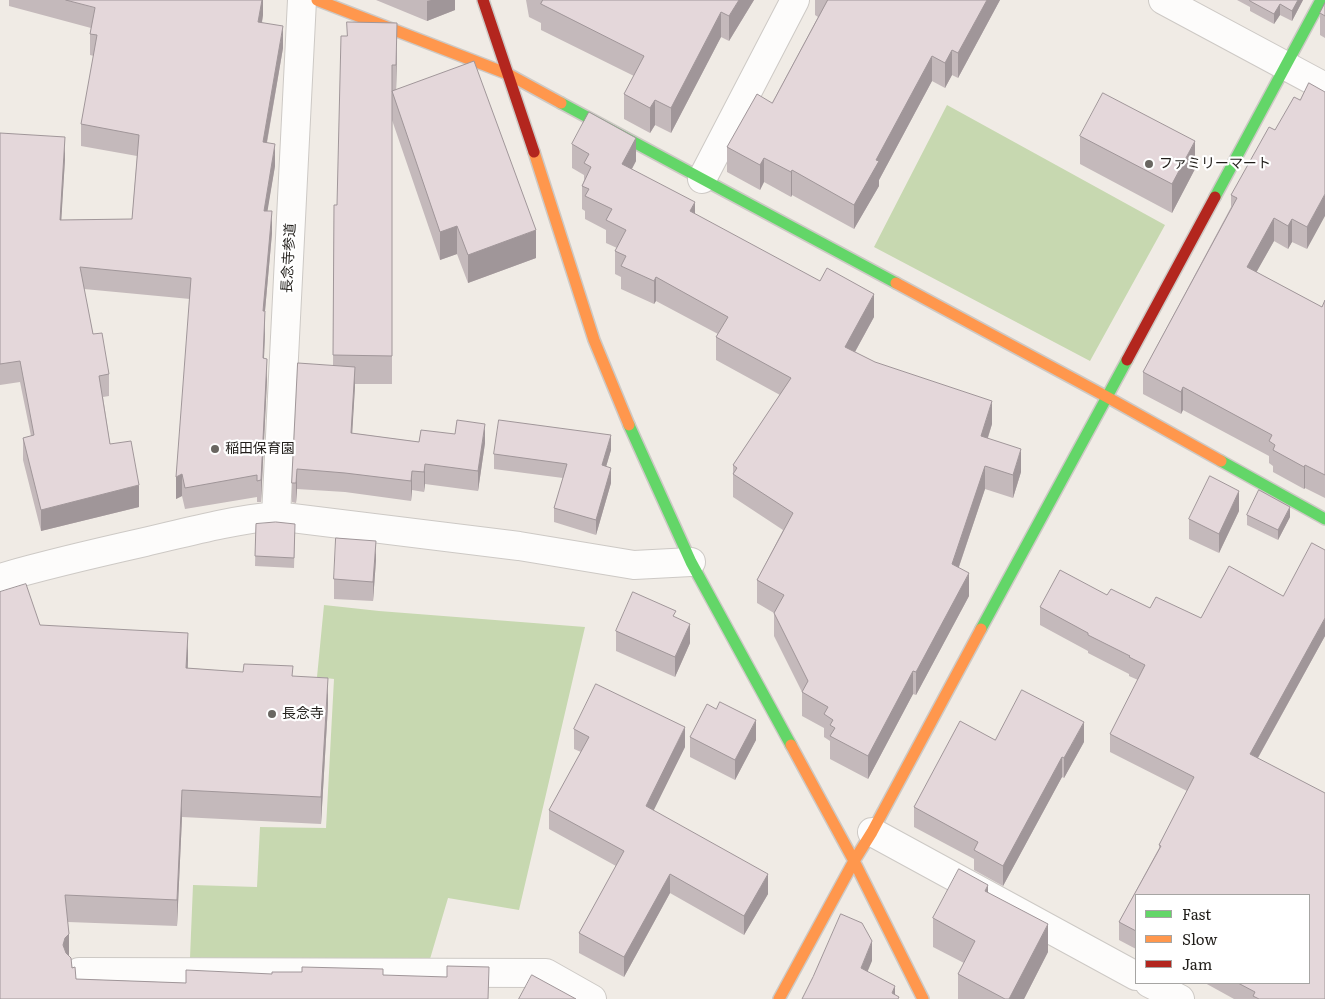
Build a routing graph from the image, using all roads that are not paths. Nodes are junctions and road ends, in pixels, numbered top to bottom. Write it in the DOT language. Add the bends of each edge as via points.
graph roads {
  1 [pos="302,0"];
  2 [pos="317,0"];
  3 [pos="483,0"];
  4 [pos="795,0"];
  5 [pos="1163,0"];
  6 [pos="1321,0"];
  7 [pos="1286,66"];
  8 [pos="508,74"];
  9 [pos="1325,87"];
  10 [pos="702,179"];
  11 [pos="1107,398"];
  12 [pos="276,516"];
  13 [pos="1325,519"];
  14 [pos="692,562"];
  15 [pos="0,578"];
  16 [pos="872,832"];
  17 [pos="854,861"];
  18 [pos="78,972"];
  19 [pos="1135,975"];
  20 [pos="1151,984"];
  21 [pos="592,999"];
  22 [pos="779,999"];
  23 [pos="923,999"];
  24 [pos="1180,999"];
  1 -- 12 [label="street, 長念寺参道"];
  2 -- 8 [label="street"];
  3 -- 8 [label="street"];
  4 -- 10 [label="street"];
  5 -- 7 [label="street"];
  6 -- 7 [label="street"];
  7 -- 9 [label="street"];
  7 -- 11 [label="street"];
  8 -- 10 [label="street"];
  8 -- 14 [label="street" via="594,340"];
  10 -- 11 [label="street"];
  11 -- 13 [label="street"];
  11 -- 16 [label="street"];
  12 -- 14 [label="street" via="519,546 634,565"];
  12 -- 15 [label="street" via="183,533"];
  14 -- 17 [label="street"];
  16 -- 17 [label="street"];
  16 -- 19 [label="street"];
  17 -- 22 [label="street"];
  17 -- 23 [label="street"];
  18 -- 21 [label="street" via="546,974"];
  20 -- 24 [label="street"];
}
